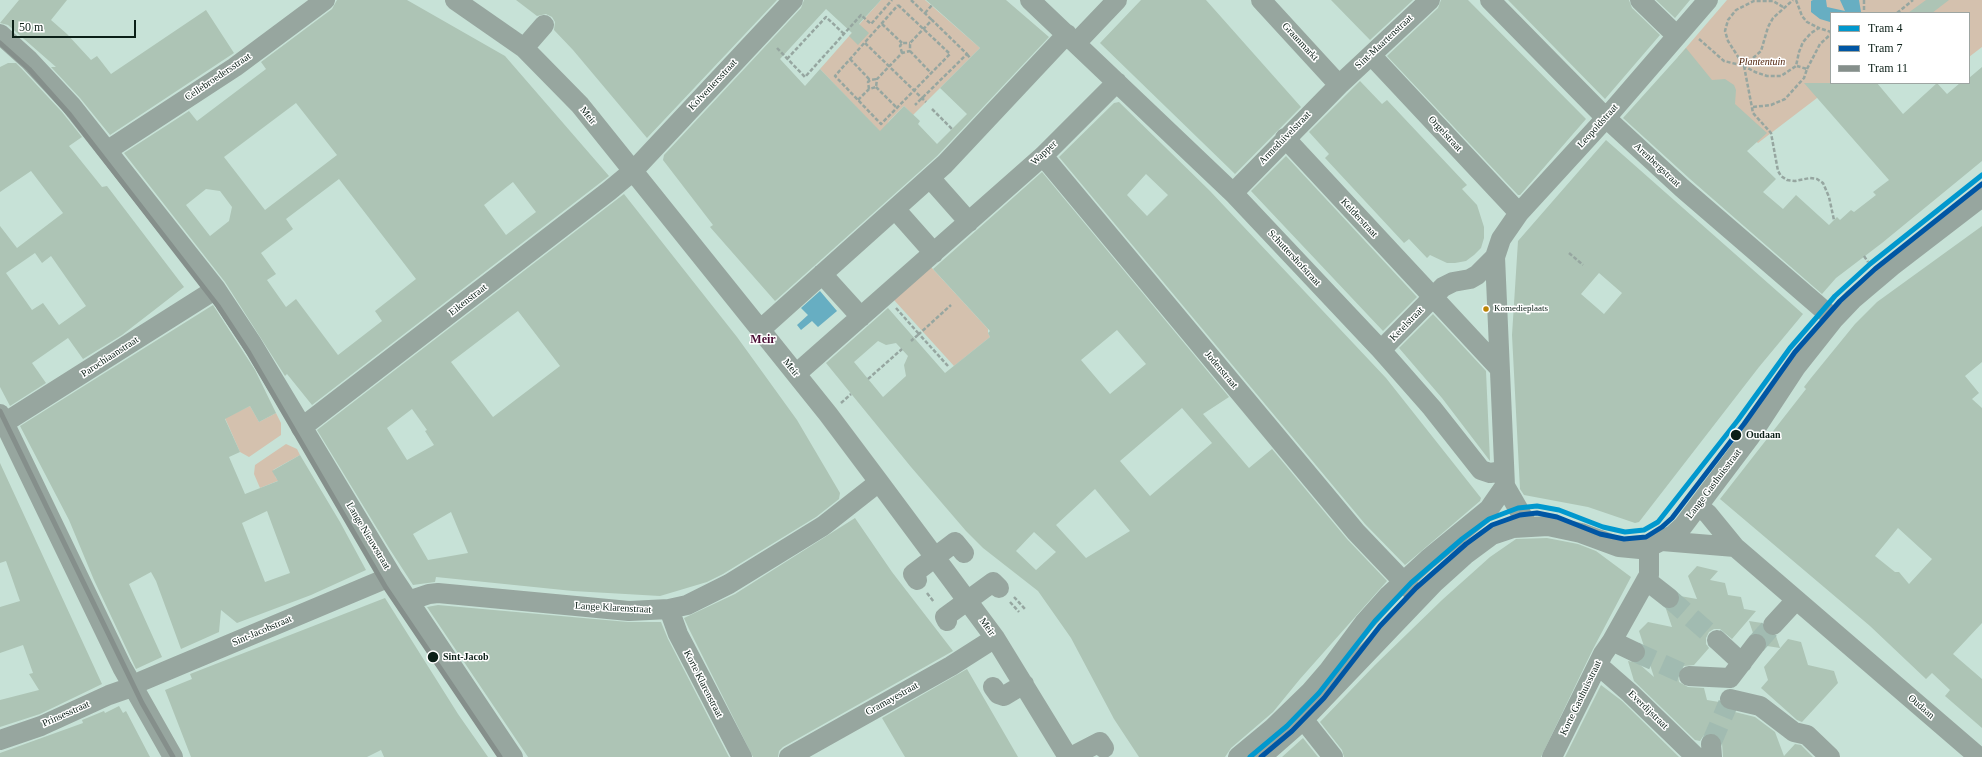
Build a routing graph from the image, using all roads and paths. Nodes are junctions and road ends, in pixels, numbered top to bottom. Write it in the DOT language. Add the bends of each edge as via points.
graph roads {
  1 [pos="325,0"];
  2 [pos="455,0"];
  3 [pos="793,0"];
  4 [pos="892,0"];
  5 [pos="911,0"];
  6 [pos="1030,0"];
  7 [pos="1117,0"];
  8 [pos="1261,0"];
  9 [pos="1430,0"];
  10 [pos="1490,0"];
  11 [pos="1640,0"];
  12 [pos="1708,0"];
  13 [pos="1769,0"];
  14 [pos="1794,0"];
  15 [pos="1864,0"];
  16 [pos="1913,0"];
  17 [pos="932,5"];
  18 [pos="1783,7"];
  19 [pos="1864,12"];
  20 [pos="1898,12"];
  21 [pos="925,13"];
  22 [pos="932,20"];
  23 [pos="882,24"];
  24 [pos="544,25"];
  25 [pos="1819,28"];
  26 [pos="923,29"];
  27 [pos="1681,31"];
  28 [pos="1830,33"];
  29 [pos="844,34"];
  30 [pos="1830,34"];
  31 [pos="1072,38"];
  32 [pos="865,43"];
  33 [pos="902,43"];
  34 [pos="910,43"];
  35 [pos="5,46"];
  36 [pos="524,48"];
  37 [pos="777,48"];
  38 [pos="910,51"];
  39 [pos="902,53"];
  40 [pos="967,54"];
  41 [pos="1371,55"];
  42 [pos="970,58"];
  43 [pos="787,59"];
  44 [pos="850,59"];
  45 [pos="1744,66"];
  46 [pos="1796,66"];
  47 [pos="889,67"];
  48 [pos="1807,69"];
  49 [pos="932,73"];
  50 [pos="870,80"];
  51 [pos="877,80"];
  52 [pos="1117,82"];
  53 [pos="1339,85"];
  54 [pos="876,87"];
  55 [pos="869,89"];
  56 [pos="914,91"];
  57 [pos="922,98"];
  58 [pos="858,100"];
  59 [pos="926,102"];
  60 [pos="914,105"];
  61 [pos="1753,107"];
  62 [pos="897,108"];
  63 [pos="932,109"];
  64 [pos="1606,118"];
  65 [pos="952,129"];
  66 [pos="1285,138"];
  67 [pos="108,150"];
  68 [pos="1043,156"];
  69 [pos="632,171"];
  70 [pos="930,178"];
  71 [pos="1233,193"];
  72 [pos="1982,197"];
  73 [pos="895,209"];
  74 [pos="1519,213"];
  75 [pos="1982,213"];
  76 [pos="1834,220"];
  77 [pos="969,222"];
  78 [pos="1931,237"];
  79 [pos="934,253"];
  80 [pos="1569,253"];
  81 [pos="1495,257"];
  82 [pos="1583,265"];
  83 [pos="822,274"];
  84 [pos="216,289"];
  85 [pos="885,296"];
  86 [pos="1433,297"];
  87 [pos="951,305"];
  88 [pos="861,317"];
  89 [pos="1834,319"];
  90 [pos="760,330"];
  91 [pos="919,334"];
  92 [pos="911,341"];
  93 [pos="902,349"];
  94 [pos="1381,350"];
  95 [pos="948,366"];
  96 [pos="1499,368"];
  97 [pos="796,374"];
  98 [pos="868,379"];
  99 [pos="2,418"];
  100 [pos="301,428"];
  101 [pos="7,444"];
  102 [pos="879,482"];
  103 [pos="1502,485"];
  104 [pos="1698,506"];
  105 [pos="1528,526"];
  106 [pos="1656,544"];
  107 [pos="1735,547"];
  108 [pos="964,553"];
  109 [pos="935,557"];
  110 [pos="392,576"];
  111 [pos="917,580"];
  112 [pos="1646,580"];
  113 [pos="1403,582"];
  114 [pos="1005,592"];
  115 [pos="1419,598"];
  116 [pos="1669,598"];
  117 [pos="1796,600"];
  118 [pos="408,601"];
  119 [pos="968,601"];
  120 [pos="669,609"];
  121 [pos="1025,609"];
  122 [pos="947,621"];
  123 [pos="1773,625"];
  124 [pos="995,638"];
  125 [pos="1717,640"];
  126 [pos="1612,641"];
  127 [pos="1756,644"];
  128 [pos="1635,652"];
  129 [pos="1598,665"];
  130 [pos="1736,671"];
  131 [pos="1690,676"];
  132 [pos="1024,684"];
  133 [pos="132,687"];
  134 [pos="993,687"];
  135 [pos="1303,720"];
  136 [pos="0,740"];
  137 [pos="1104,748"];
  138 [pos="173,757"];
  139 [pos="513,757"];
  140 [pos="742,757"];
  141 [pos="788,757"];
  142 [pos="1068,757"];
  143 [pos="1071,757"];
  144 [pos="1238,757"];
  145 [pos="1261,757"];
  146 [pos="1333,757"];
  147 [pos="1552,757"];
  148 [pos="1696,757"];
  149 [pos="1830,757"];
  150 [pos="1979,757"];
  1 -- 67 [label="street, Cellebroedersstraat" via="235,67"];
  2 -- 36 [label="street, Meir"];
  3 -- 69 [label="street, Kolveniersstraat"];
  4 -- 29 [label="path" via="871,24 861,15"];
  5 -- 21 [label="path"];
  6 -- 31 [label="street, Schuttershofstraat"];
  7 -- 31 [label="street"];
  8 -- 53 [label="street, Graanmarkt"];
  9 -- 41 [label="street, Sint-Maartenstraat"];
  10 -- 64 [label="street, Arenbergstraat"];
  11 -- 27 [label="street"];
  12 -- 27 [label="street, Leopoldstraat"];
  13 -- 18 [label="path"];
  13 -- 45 [label="path" via="1741,7 1731,15 1726,25 1728,41"];
  14 -- 18 [label="path"];
  14 -- 25 [label="path" via="1807,22"];
  15 -- 19 [label="path"];
  16 -- 20 [label="path"];
  17 -- 21 [label="path"];
  18 -- 45 [label="path" via="1768,27 1761,51"];
  21 -- 22 [label="path"];
  22 -- 26 [label="path"];
  22 -- 40 [label="path"];
  23 -- 26 [label="path" via="898,6"];
  23 -- 32 [label="path"];
  23 -- 33 [label="path"];
  24 -- 36 [label="street"];
  25 -- 28 [label="path"];
  25 -- 46 [label="path" via="1803,42"];
  26 -- 34 [label="path"];
  26 -- 49 [label="path" via="950,54"];
  27 -- 45 [label="path" via="1724,61"];
  27 -- 64 [label="street, Leopoldstraat"];
  29 -- 43 [label="path" via="826,17"];
  29 -- 43 [label="path" via="805,77"];
  30 -- 48 [label="path" via="1820,44"];
  31 -- 52 [label="street, Schuttershofstraat"];
  31 -- 70 [label="street"];
  32 -- 44 [label="path"];
  32 -- 47 [label="path"];
  33 -- 34 [label="path"];
  33 -- 39 [label="path"];
  34 -- 38 [label="path"];
  35 -- 67 [label="street, Lange Nieuwstraat" via="57,89"];
  36 -- 69 [label="street, Meir" via="580,105"];
  37 -- 43 [label="path"];
  38 -- 39 [label="path"];
  38 -- 49 [label="path"];
  39 -- 47 [label="path"];
  40 -- 42 [label="path"];
  40 -- 57 [label="path"];
  41 -- 53 [label="street, Sint-Maartenstraat"];
  41 -- 74 [label="street, Orgelstraat"];
  44 -- 50 [label="path"];
  44 -- 58 [label="path" via="835,76"];
  45 -- 46 [label="path" via="1767,76 1780,76"];
  45 -- 61 [label="path"];
  46 -- 48 [label="path"];
  47 -- 51 [label="path"];
  47 -- 56 [label="path"];
  48 -- 61 [label="path" via="1804,78 1785,99 1771,105"];
  49 -- 56 [label="path"];
  50 -- 51 [label="path"];
  50 -- 55 [label="path"];
  51 -- 54 [label="path"];
  52 -- 68 [label="street, Wapper"];
  52 -- 71 [label="street, Schuttershofstraat"];
  53 -- 66 [label="street, Armeduivelstraat"];
  54 -- 55 [label="path"];
  54 -- 62 [label="path"];
  55 -- 58 [label="path"];
  56 -- 57 [label="path"];
  56 -- 62 [label="path"];
  57 -- 59 [label="path"];
  57 -- 60 [label="path"];
  58 -- 62 [label="path" via="881,124"];
  61 -- 76 [label="path" via="1753,113 1771,133 1781,176 1787,180 1810,178 1823,183"];
  63 -- 65 [label="path"];
  64 -- 74 [label="street, Leopoldstraat"];
  64 -- 89 [label="street, Arenbergstraat" via="1711,214"];
  66 -- 71 [label="street, Armeduivelstraat"];
  66 -- 86 [label="street, Kelderstraat"];
  67 -- 84 [label="street, Lange Nieuwstraat"];
  68 -- 77 [label="street, Wapper"];
  68 -- 113 [label="street, Jodenstraat" via="1356,532"];
  69 -- 90 [label="street, Meir"];
  69 -- 100 [label="street, Eikenstraat"];
  70 -- 73 [label="street"];
  70 -- 77 [label="street"];
  71 -- 94 [label="street, Schuttershofstraat"];
  72 -- 78 [label="street"];
  73 -- 79 [label="street"];
  73 -- 83 [label="street"];
  74 -- 81 [label="street, Leopoldstraat" via="1501,239"];
  75 -- 78 [label="street, Lange Gasthuisstraat" via="1957,231"];
  77 -- 79 [label="street, Wapper"];
  78 -- 89 [label="street, Lange Gasthuisstraat" via="1869,285"];
  79 -- 85 [label="street, Wapper"];
  80 -- 82 [label="path"];
  81 -- 86 [label="street, Ketelstraat" via="1478,275 1453,282"];
  81 -- 96 [label="street"];
  83 -- 88 [label="street"];
  83 -- 90 [label="street"];
  84 -- 99 [label="street, Parochiaanstraat"];
  84 -- 100 [label="street, Lange Nieuwstraat" via="251,342"];
  85 -- 88 [label="street, Wapper"];
  85 -- 91 [label="path"];
  86 -- 94 [label="street, Ketelstraat"];
  86 -- 96 [label="street"];
  87 -- 91 [label="path"];
  88 -- 97 [label="street, Wapper"];
  89 -- 104 [label="street, Lange Gasthuisstraat" via="1796,367 1750,437"];
  90 -- 97 [label="street, Meir"];
  91 -- 92 [label="path"];
  91 -- 95 [label="path"];
  93 -- 98 [label="path"];
  94 -- 103 [label="street, Schuttershofstraat" via="1432,408 1481,470 1490,473"];
  96 -- 103 [label="street"];
  97 -- 102 [label="street, Meir"];
  99 -- 101 [label="street"];
  100 -- 110 [label="street, Lange Nieuwstraat"];
  101 -- 133 [label="street"];
  102 -- 109 [label="street, Meir"];
  102 -- 120 [label="street, Lange Klarenstraat" via="823,526 707,596 687,605"];
  103 -- 105 [label="street"];
  103 -- 113 [label="street" via="1489,509"];
  104 -- 106 [label="street, Lange Gasthuisstraat" via="1683,526"];
  104 -- 107 [label="street, Oudaan" via="1708,514"];
  105 -- 106 [label="street" via="1563,528 1630,549"];
  105 -- 115 [label="street" via="1492,535 1465,555"];
  106 -- 107 [label="street"];
  106 -- 112 [label="street, Korte Gasthuisstraat"];
  107 -- 117 [label="street, Oudaan"];
  108 -- 109 [label="street" via="955,542"];
  109 -- 111 [label="street" via="913,574"];
  109 -- 119 [label="street, Meir"];
  110 -- 118 [label="street, Lange Nieuwstraat"];
  110 -- 133 [label="street, Sint-Jacobstraat"];
  112 -- 116 [label="street"];
  112 -- 126 [label="street, Korte Gasthuisstraat"];
  113 -- 115 [label="street, Jodenstraat"];
  113 -- 144 [label="street" via="1364,623 1310,692"];
  114 -- 119 [label="street" via="993,582"];
  114 -- 121 [label="path"];
  115 -- 135 [label="street"];
  117 -- 123 [label="street"];
  117 -- 150 [label="street, Oudaan"];
  118 -- 120 [label="street, Lange Klarenstraat" via="438,593 629,611"];
  118 -- 139 [label="street, Lange Nieuwstraat"];
  119 -- 122 [label="street" via="945,617"];
  119 -- 124 [label="street, Meir"];
  120 -- 140 [label="street, Korte Klarenstraat" via="678,634"];
  124 -- 132 [label="street, Meir"];
  124 -- 141 [label="street, Gramayestraat" via="951,666"];
  125 -- 130 [label="street"];
  126 -- 128 [label="street"];
  126 -- 129 [label="street, Korte Gasthuisstraat"];
  127 -- 130 [label="street"];
  129 -- 147 [label="street, Korte Gasthuisstraat"];
  129 -- 148 [label="street, Everdijstraat"];
  130 -- 131 [label="street"];
  130 -- 149 [label="street" via="1729,702 1760,706 1794,732 1807,735"];
  132 -- 134 [label="street" via="1004,696 998,694"];
  132 -- 142 [label="street, Meir"];
  133 -- 136 [label="street, Prinsesstraat" via="41,726"];
  133 -- 138 [label="street"];
  135 -- 145 [label="street"];
  135 -- 146 [label="street"];
  137 -- 143 [label="street" via="1100,742"];
}
